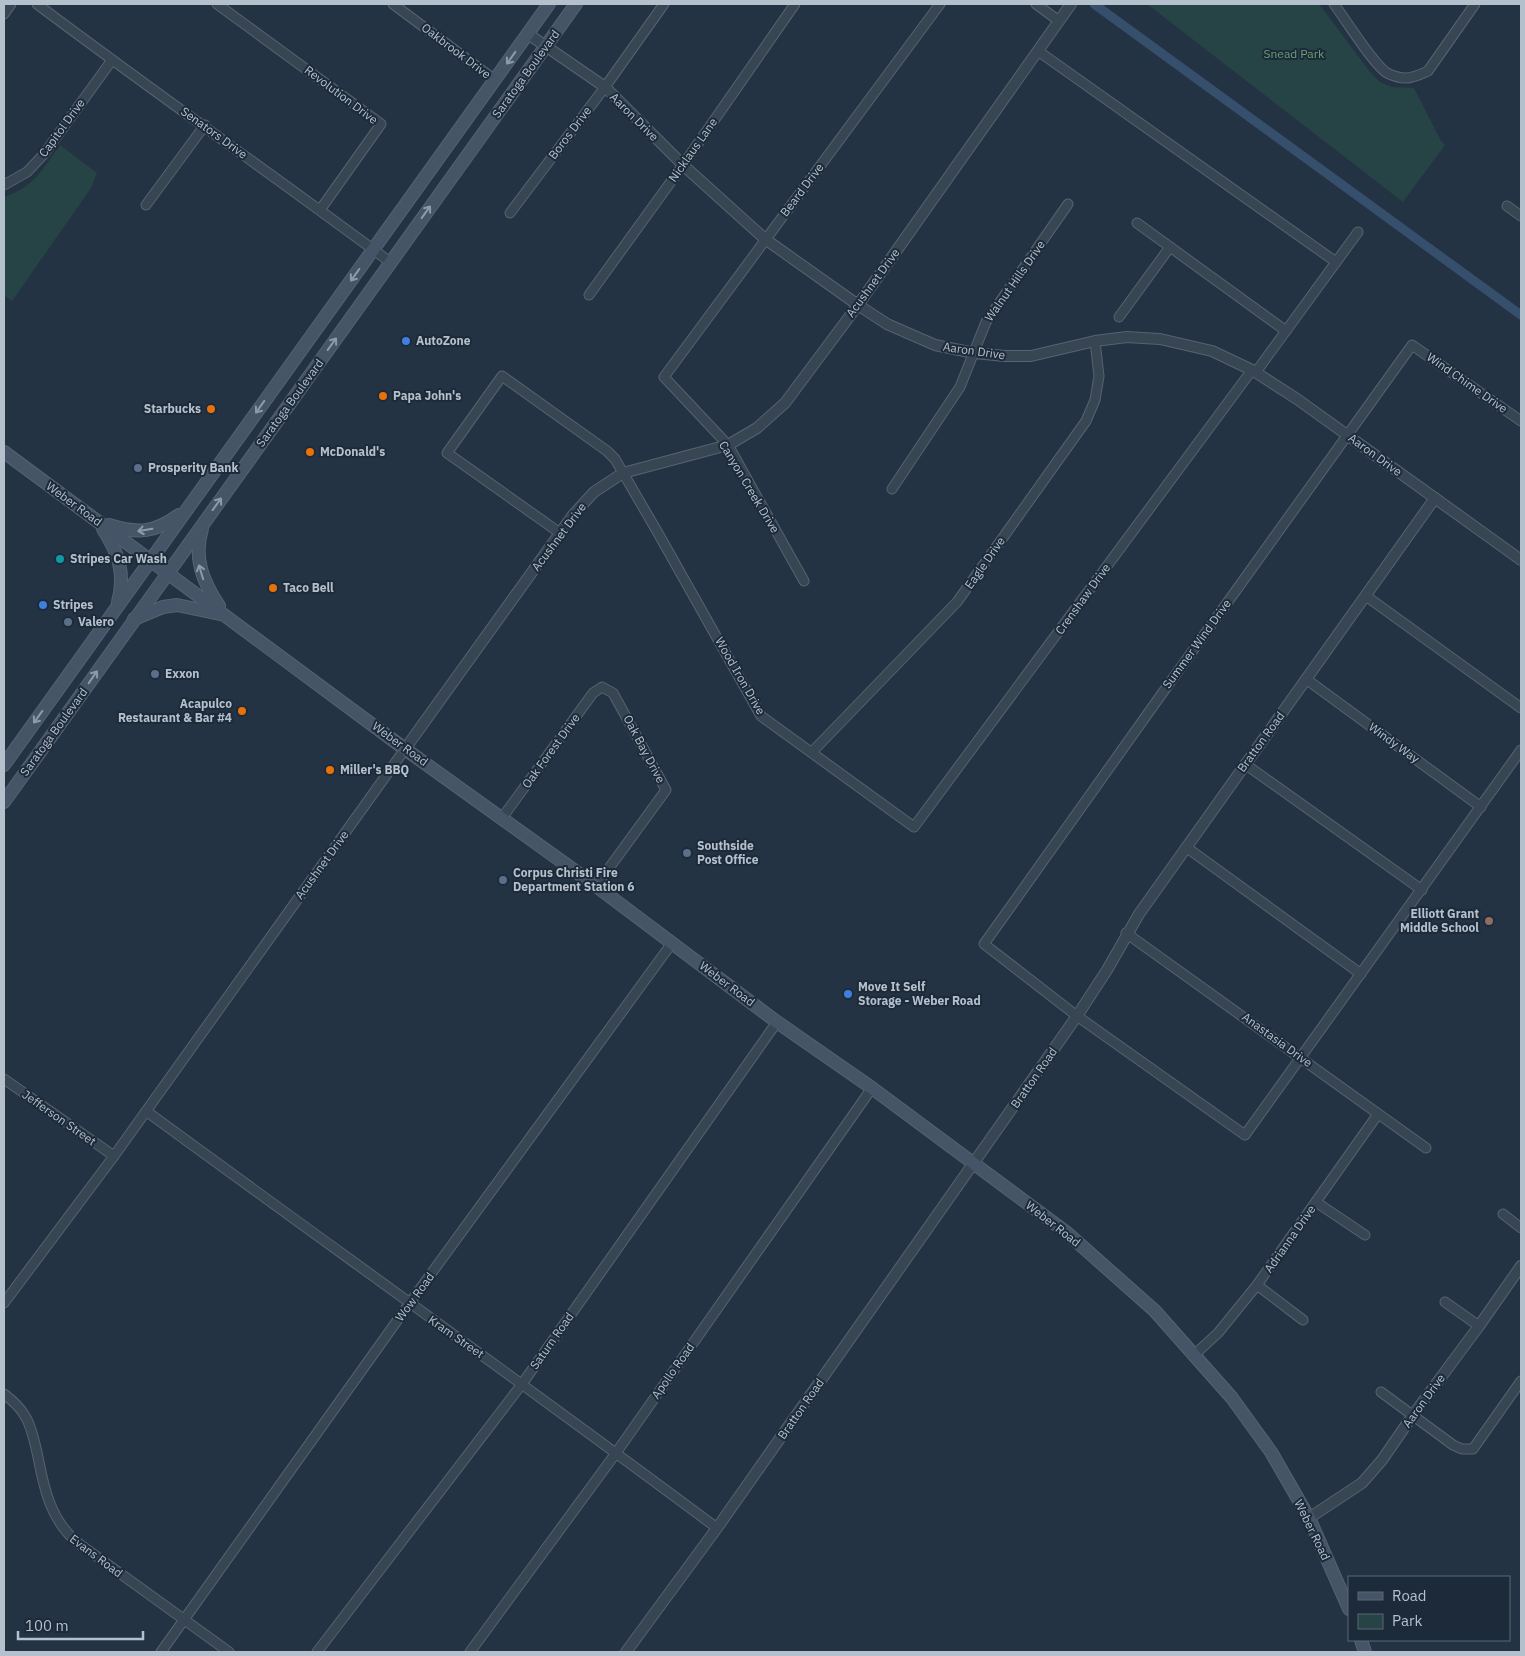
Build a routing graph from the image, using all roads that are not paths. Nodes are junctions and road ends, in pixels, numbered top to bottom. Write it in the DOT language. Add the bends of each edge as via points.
graph roads {
  1 [pos="11,4"];
  2 [pos="37,4"];
  3 [pos="217,4"];
  4 [pos="394,4"];
  5 [pos="549,4"];
  6 [pos="576,4"];
  7 [pos="664,4"];
  8 [pos="795,4"];
  9 [pos="940,4"];
  10 [pos="1036,4"];
  11 [pos="1072,4"];
  12 [pos="1334,4"];
  13 [pos="1475,4"];
  14 [pos="4,14"];
  15 [pos="1059,20"];
  16 [pos="528,34"];
  17 [pos="545,47"];
  18 [pos="1038,51"];
  19 [pos="112,60"];
  20 [pos="495,80"];
  21 [pos="605,87"];
  22 [pos="204,125"];
  23 [pos="683,166"];
  24 [pos="4,185"];
  25 [pos="1068,204"];
  26 [pos="146,205"];
  27 [pos="1507,206"];
  28 [pos="320,210"];
  29 [pos="510,213"];
  30 [pos="1521,216"];
  31 [pos="1137,223"];
  32 [pos="1358,232"];
  33 [pos="765,239"];
  34 [pos="1170,247"];
  35 [pos="373,250"];
  36 [pos="390,262"];
  37 [pos="1336,262"];
  38 [pos="589,295"];
  39 [pos="858,305"];
  40 [pos="1119,317"];
  41 [pos="1286,331"];
  42 [pos="1095,341"];
  43 [pos="1412,345"];
  44 [pos="974,353"];
  45 [pos="1254,371"];
  46 [pos="664,377"];
  47 [pos="1521,421"];
  48 [pos="1347,436"];
  49 [pos="728,445"];
  50 [pos="4,452"];
  51 [pos="623,473"];
  52 [pos="892,490"];
  53 [pos="1435,498"];
  54 [pos="187,509"];
  55 [pos="205,521"];
  56 [pos="99,522"];
  57 [pos="560,533"];
  58 [pos="1521,559"];
  59 [pos="151,560"];
  60 [pos="168,572"];
  61 [pos="804,581"];
  62 [pos="1366,596"];
  63 [pos="117,606"];
  64 [pos="224,615"];
  65 [pos="134,619"];
  66 [pos="1306,679"];
  67 [pos="602,687"];
  68 [pos="1521,708"];
  69 [pos="405,748"];
  70 [pos="1521,750"];
  71 [pos="812,752"];
  72 [pos="1245,764"];
  73 [pos="4,765"];
  74 [pos="4,802"];
  75 [pos="1481,807"];
  76 [pos="502,818"];
  77 [pos="914,827"];
  78 [pos="1186,847"];
  79 [pos="596,886"];
  80 [pos="1422,890"];
  81 [pos="1126,933"];
  82 [pos="672,943"];
  83 [pos="1361,974"];
  84 [pos="1077,1016"];
  85 [pos="777,1022"];
  86 [pos="1301,1057"];
  87 [pos="4,1079"];
  88 [pos="872,1088"];
  89 [pos="146,1111"];
  90 [pos="1378,1114"];
  91 [pos="1426,1148"];
  92 [pos="114,1156"];
  93 [pos="973,1163"];
  94 [pos="1316,1202"];
  95 [pos="1502,1214"];
  96 [pos="1521,1228"];
  97 [pos="1365,1235"];
  98 [pos="1521,1266"];
  99 [pos="1257,1285"];
  100 [pos="1445,1302"];
  101 [pos="4,1303"];
  102 [pos="409,1304"];
  103 [pos="1303,1320"];
  104 [pos="1479,1326"];
  105 [pos="1193,1356"];
  106 [pos="1521,1381"];
  107 [pos="522,1384"];
  108 [pos="1382,1392"];
  109 [pos="4,1394"];
  110 [pos="1413,1414"];
  111 [pos="616,1452"];
  112 [pos="1309,1518"];
  113 [pos="717,1528"];
  114 [pos="1348,1607"];
  115 [pos="184,1620"];
  116 [pos="161,1652"];
  117 [pos="229,1652"];
  118 [pos="317,1652"];
  119 [pos="470,1652"];
  120 [pos="626,1652"];
  1 -- 14 [label="street"];
  2 -- 19 [label="street, Senators Drive"];
  3 -- 28 [label="street, Revolution Drive" via="381,124"];
  4 -- 20 [label="street, Oakbrook Drive"];
  5 -- 16 [label="main road, Saratoga Boulevard"];
  6 -- 17 [label="main road, Saratoga Boulevard"];
  7 -- 21 [label="street, Boros Drive"];
  8 -- 23 [label="street, Nicklaus Lane"];
  9 -- 33 [label="street, Beard Drive"];
  10 -- 15 [label="street"];
  11 -- 15 [label="street, Acushnet Drive"];
  12 -- 13 [label="street" via="1386,72 1407,78 1428,71"];
  15 -- 18 [label="street, Acushnet Drive"];
  16 -- 17 [label="street, Aaron Drive"];
  16 -- 20 [label="main road, Saratoga Boulevard, one-way"];
  17 -- 21 [label="street, Aaron Drive"];
  36 -- 17 [label="main road, Saratoga Boulevard, one-way"];
  18 -- 37 [label="street"];
  18 -- 39 [label="street, Acushnet Drive"];
  19 -- 22 [label="street, Senators Drive"];
  19 -- 24 [label="street, Capitol Drive" via="44,154 27,172"];
  20 -- 35 [label="main road, Saratoga Boulevard"];
  21 -- 23 [label="street, Aaron Drive"];
  21 -- 29 [label="street, Boros Drive"];
  22 -- 26 [label="street"];
  22 -- 28 [label="street, Senators Drive"];
  23 -- 33 [label="street, Aaron Drive"];
  23 -- 38 [label="street, Nicklaus Lane"];
  25 -- 44 [label="street, Walnut Hills Drive" via="986,322"];
  27 -- 30 [label="street"];
  28 -- 35 [label="street, Senators Drive"];
  31 -- 34 [label="street"];
  32 -- 37 [label="street, Crenshaw Drive"];
  33 -- 39 [label="street, Aaron Drive"];
  33 -- 46 [label="street, Beard Drive"];
  34 -- 40 [label="street"];
  34 -- 41 [label="street"];
  35 -- 36 [label="street, Senators Drive"];
  35 -- 54 [label="main road, Saratoga Boulevard, one-way"];
  55 -- 36 [label="main road, Saratoga Boulevard, one-way"];
  37 -- 41 [label="street, Crenshaw Drive"];
  39 -- 44 [label="street, Aaron Drive" via="908,334 935,345"];
  39 -- 49 [label="street, Acushnet Drive" via="785,403 757,428"];
  41 -- 45 [label="street, Crenshaw Drive"];
  42 -- 44 [label="street, Aaron Drive" via="1031,356"];
  42 -- 45 [label="street, Aaron Drive" via="1160,339 1212,351"];
  42 -- 71 [label="street, Eagle Drive" via="1099,376 1095,400 1086,421 957,602"];
  43 -- 47 [label="street, Wind Chime Drive"];
  43 -- 48 [label="street, Summer Wind Drive"];
  44 -- 52 [label="street, Walnut Hills Drive" via="960,387"];
  45 -- 48 [label="street, Aaron Drive"];
  45 -- 77 [label="street, Crenshaw Drive"];
  46 -- 49 [label="street, Canyon Creek Drive"];
  48 -- 53 [label="street, Aaron Drive"];
  48 -- 84 [label="street, Summer Wind Drive" via="984,944"];
  49 -- 51 [label="street, Acushnet Drive"];
  49 -- 61 [label="street, Canyon Creek Drive"];
  50 -- 56 [label="main road, Weber Road"];
  51 -- 57 [label="street, Acushnet Drive" via="594,492"];
  51 -- 57 [label="street, Wood Iron Drive" via="607,451 502,376 447,453"];
  51 -- 71 [label="street, Wood Iron Drive" via="761,716"];
  53 -- 58 [label="street, Aaron Drive"];
  53 -- 62 [label="street, Bratton Road"];
  54 -- 56 [label="main road, one-way" via="158,528 144,531"];
  54 -- 59 [label="main road, Saratoga Boulevard"];
  55 -- 60 [label="main road, Saratoga Boulevard"];
  64 -- 55 [label="main road, one-way" via="200,569 199,539"];
  56 -- 59 [label="main road, Weber Road"];
  56 -- 63 [label="main road" via="119,559 122,575"];
  57 -- 69 [label="street, Acushnet Drive"];
  59 -- 60 [label="main road, Weber Road"];
  59 -- 63 [label="main road, Saratoga Boulevard"];
  60 -- 64 [label="main road, Weber Road"];
  60 -- 65 [label="main road, Saratoga Boulevard"];
  62 -- 66 [label="street, Bratton Road"];
  62 -- 68 [label="street"];
  63 -- 73 [label="main road, Saratoga Boulevard, one-way"];
  64 -- 65 [label="main road" via="177,605"];
  64 -- 69 [label="main road, Weber Road"];
  74 -- 65 [label="main road, Saratoga Boulevard, one-way"];
  66 -- 72 [label="street, Bratton Road"];
  66 -- 75 [label="street, Windy Way"];
  67 -- 76 [label="street, Oak Forest Drive" via="593,693"];
  67 -- 79 [label="street, Oak Bay Drive" via="613,694 666,790"];
  69 -- 76 [label="main road, Weber Road"];
  69 -- 89 [label="street, Acushnet Drive"];
  70 -- 75 [label="street"];
  71 -- 77 [label="street, Wood Iron Drive"];
  72 -- 78 [label="street, Bratton Road"];
  72 -- 80 [label="street"];
  75 -- 80 [label="street"];
  76 -- 79 [label="main road, Weber Road"];
  78 -- 81 [label="street, Bratton Road"];
  78 -- 83 [label="street"];
  79 -- 82 [label="main road, Weber Road"];
  80 -- 83 [label="street"];
  81 -- 84 [label="street, Bratton Road"];
  81 -- 86 [label="street, Anastasia Drive"];
  82 -- 85 [label="main road, Weber Road"];
  82 -- 102 [label="street, Wow Road"];
  83 -- 86 [label="street"];
  84 -- 86 [label="street" via="1245,1135"];
  84 -- 93 [label="street, Bratton Road"];
  85 -- 88 [label="main road, Weber Road"];
  85 -- 107 [label="street, Saturn Road"];
  86 -- 90 [label="street, Anastasia Drive"];
  87 -- 92 [label="street, Jefferson Street"];
  88 -- 93 [label="main road, Weber Road"];
  88 -- 111 [label="street, Apollo Road"];
  89 -- 92 [label="street, Acushnet Drive"];
  89 -- 102 [label="street, Kram Street"];
  90 -- 91 [label="street, Anastasia Drive"];
  90 -- 94 [label="street, Adrianna Drive"];
  92 -- 101 [label="street, Acushnet Drive"];
  93 -- 105 [label="main road, Weber Road" via="1066,1232 1154,1311"];
  93 -- 113 [label="street, Bratton Road"];
  94 -- 97 [label="street"];
  94 -- 99 [label="street, Adrianna Drive"];
  95 -- 96 [label="street"];
  98 -- 104 [label="street, Aaron Drive"];
  99 -- 103 [label="street"];
  99 -- 105 [label="street, Adrianna Drive" via="1218,1333"];
  100 -- 104 [label="street"];
  102 -- 107 [label="street, Kram Street"];
  102 -- 115 [label="street, Wow Road"];
  104 -- 110 [label="street, Aaron Drive"];
  105 -- 112 [label="main road, Weber Road" via="1232,1398 1266,1444"];
  106 -- 110 [label="street" via="1473,1449 1453,1445"];
  107 -- 111 [label="street, Kram Street"];
  107 -- 118 [label="street, Saturn Road"];
  108 -- 110 [label="street"];
  109 -- 115 [label="street, Evans Road" via="26,1417 35,1443 43,1486 66,1532"];
  110 -- 112 [label="street, Aaron Drive" via="1362,1483"];
  111 -- 113 [label="street, Kram Street"];
  111 -- 119 [label="street, Apollo Road"];
  112 -- 114 [label="main road, Weber Road"];
  113 -- 120 [label="street, Bratton Road"];
  115 -- 116 [label="street, Wow Road"];
  115 -- 117 [label="street, Evans Road"];
}
